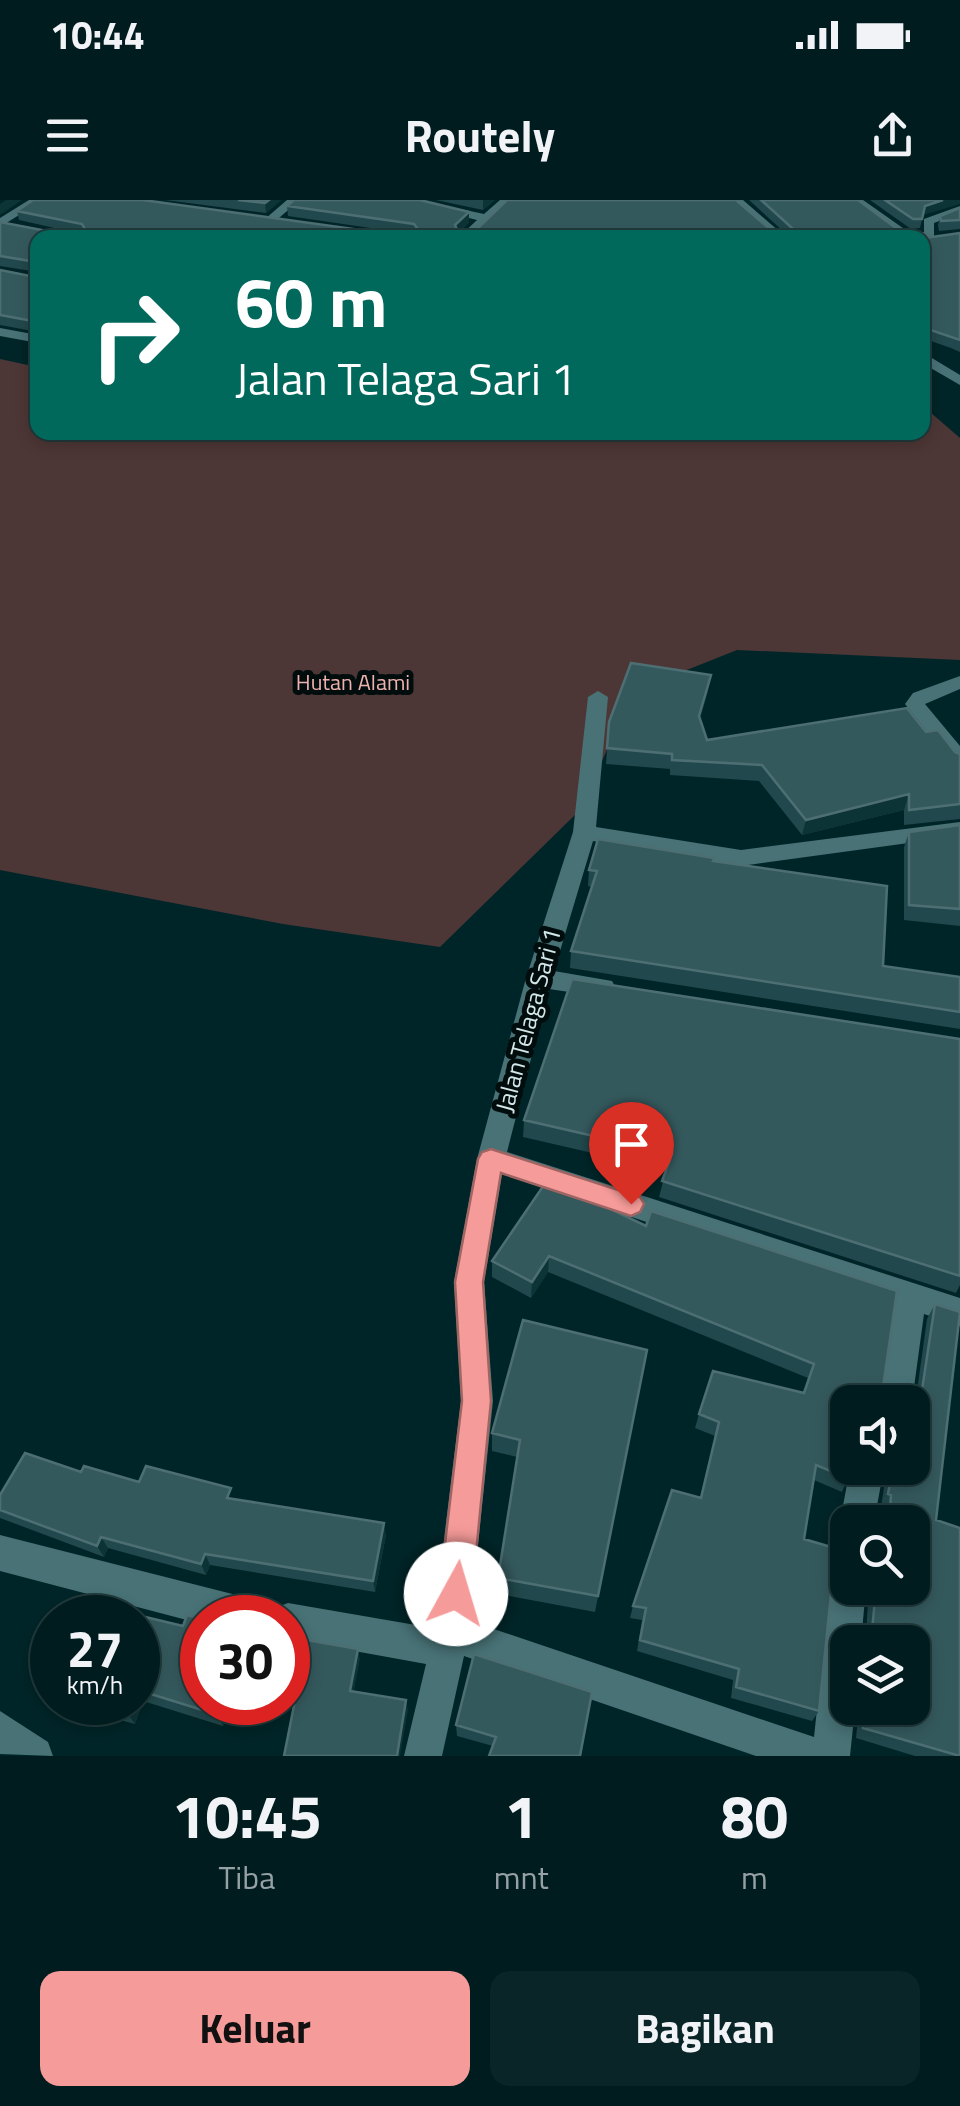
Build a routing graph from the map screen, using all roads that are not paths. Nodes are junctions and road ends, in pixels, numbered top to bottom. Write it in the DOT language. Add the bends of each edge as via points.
graph roads {
  1 [pos="36,200"];
  2 [pos="294,200"];
  3 [pos="402,200"];
  4 [pos="507,200"];
  5 [pos="736,200"];
  6 [pos="856,200"];
  7 [pos="960,208"];
  8 [pos="251,218"];
  9 [pos="484,218"];
  10 [pos="269,221"];
  11 [pos="0,223"];
  12 [pos="288,223"];
  13 [pos="19,227"];
  14 [pos="472,230"];
  15 [pos="771,230"];
  16 [pos="899,230"];
  17 [pos="929,230"];
  18 [pos="938,238"];
  19 [pos="930,239"];
  20 [pos="0,332"];
  21 [pos="30,338"];
  22 [pos="930,361"];
  23 [pos="960,381"];
  24 [pos="960,682"];
  25 [pos="598,697"];
  26 [pos="960,760"];
  27 [pos="960,828"];
  28 [pos="584,832"];
  29 [pos="539,978"];
  30 [pos="634,993"];
  31 [pos="491,1159"];
  32 [pos="911,1295"];
  33 [pos="960,1312"];
  34 [pos="898,1385"];
  35 [pos="0,1553"];
  36 [pos="180,1600"];
  37 [pos="846,1605"];
  38 [pos="310,1624"];
  39 [pos="448,1641"];
  40 [pos="0,1730"];
  41 [pos="34,1756"];
  42 [pos="423,1756"];
  43 [pos="812,1756"];
  44 [pos="831,1756"];
  1 -- 11 [label="street"];
  2 -- 10 [label="street"];
  3 -- 9 [label="street"];
  4 -- 9 [label="street"];
  5 -- 15 [label="street"];
  6 -- 16 [label="street"];
  7 -- 17 [label="street" via="928,221"];
  8 -- 10 [label="street"];
  9 -- 14 [label="street"];
  10 -- 12 [label="street"];
  11 -- 13 [label="street"];
  18 -- 19 [label="street"];
  20 -- 21 [label="street"];
  22 -- 23 [label="street"];
  24 -- 26 [label="street" via="915,704"];
  25 -- 28 [label="street, Jalan Telaga Sari 1"];
  27 -- 28 [label="street" via="741,858"];
  28 -- 29 [label="street, Jalan Telaga Sari 1"];
  29 -- 30 [label="street"];
  29 -- 31 [label="street, Jalan Telaga Sari 1"];
  31 -- 32 [label="street"];
  31 -- 39 [label="street, Jalan Telaga Sari 1" via="469,1282 476,1401"];
  32 -- 33 [label="street"];
  32 -- 34 [label="street"];
  35 -- 36 [label="street"];
  37 -- 44 [label="street"];
  38 -- 39 [label="street"];
  39 -- 42 [label="street, Jalan Telaga Sari 1"];
  39 -- 43 [label="street"];
  40 -- 41 [label="street"];
}
